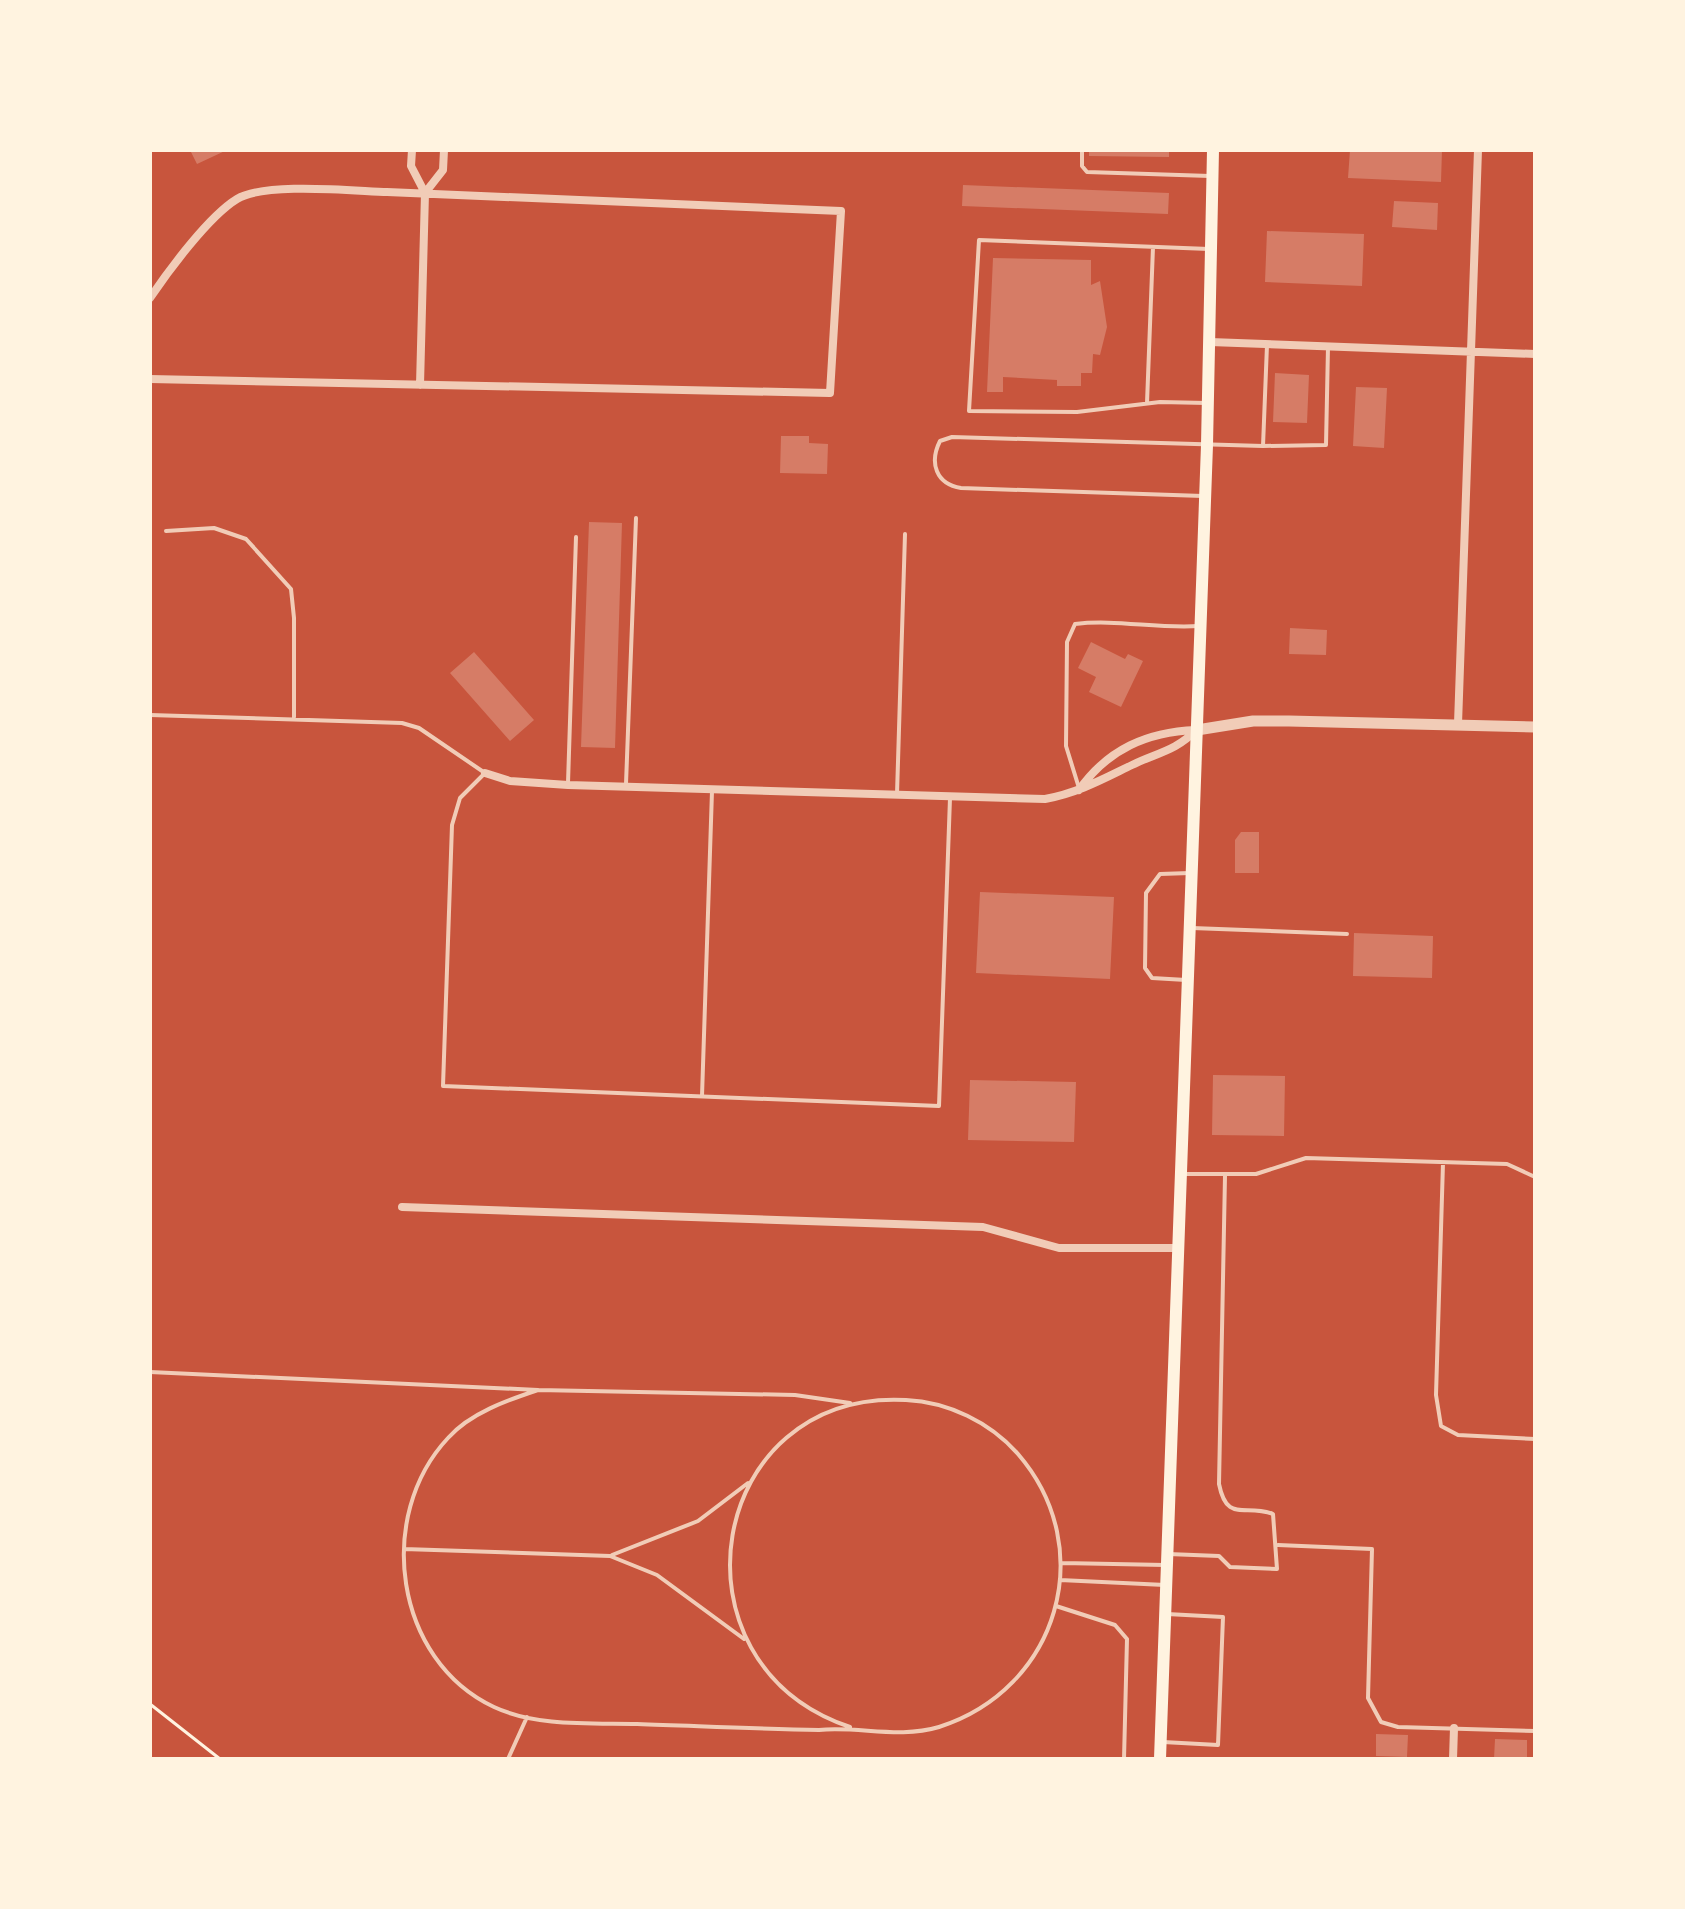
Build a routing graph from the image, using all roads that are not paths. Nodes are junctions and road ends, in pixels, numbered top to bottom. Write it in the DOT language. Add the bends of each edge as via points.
graph roads {
  1 [pos="412,150"];
  2 [pos="444,150"];
  3 [pos="1082,150"];
  4 [pos="1213,150"];
  5 [pos="1478,150"];
  6 [pos="1213,176"];
  7 [pos="425,193"];
  8 [pos="1153,247"];
  9 [pos="1211,249"];
  10 [pos="150,298"];
  11 [pos="1210,342"];
  12 [pos="1267,345"];
  13 [pos="1328,347"];
  14 [pos="1471,352"];
  15 [pos="1535,354"];
  16 [pos="150,379"];
  17 [pos="420,385"];
  18 [pos="1147,403"];
  19 [pos="1209,403"];
  20 [pos="1207,445"];
  21 [pos="1263,446"];
  22 [pos="1205,496"];
  23 [pos="636,518"];
  24 [pos="166,531"];
  25 [pos="905,534"];
  26 [pos="576,537"];
  27 [pos="1200,626"];
  28 [pos="150,715"];
  29 [pos="294,717"];
  30 [pos="1458,724"];
  31 [pos="1535,727"];
  32 [pos="1197,730"];
  33 [pos="485,773"];
  34 [pos="568,785"];
  35 [pos="626,787"];
  36 [pos="1079,790"];
  37 [pos="712,791"];
  38 [pos="897,797"];
  39 [pos="950,798"];
  40 [pos="1192,873"];
  41 [pos="1190,928"];
  42 [pos="1347,934"];
  43 [pos="1188,980"];
  44 [pos="702,1096"];
  45 [pos="1443,1163"];
  46 [pos="1181,1174"];
  47 [pos="1225,1176"];
  48 [pos="1535,1177"];
  49 [pos="402,1207"];
  50 [pos="1179,1248"];
  51 [pos="150,1372"];
  52 [pos="538,1390"];
  53 [pos="854,1404"];
  54 [pos="1535,1439"];
  55 [pos="751,1480"];
  56 [pos="1278,1545"];
  57 [pos="404,1549"];
  58 [pos="610,1556"];
  59 [pos="1167,1560"];
  60 [pos="1061,1563"];
  61 [pos="1060,1580"];
  62 [pos="1167,1585"];
  63 [pos="1056,1606"];
  64 [pos="1166,1614"];
  65 [pos="745,1640"];
  66 [pos="527,1717"];
  67 [pos="850,1727"];
  68 [pos="1454,1728"];
  69 [pos="1535,1731"];
  70 [pos="1160,1742"];
  71 [pos="508,1759"];
  72 [pos="1124,1759"];
  73 [pos="1160,1759"];
  74 [pos="1453,1759"];
  1 -- 7 [label="street" via="411,166"];
  2 -- 7 [label="street" via="443,170"];
  3 -- 6 [label="lane" via="1087,172"];
  4 -- 6 [label="main road"];
  5 -- 14 [label="street"];
  6 -- 9 [label="main road"];
  7 -- 10 [label="street" via="293,189 239,198 172,265"];
  7 -- 17 [label="street"];
  7 -- 17 [label="street" via="841,211 830,393"];
  8 -- 9 [label="lane"];
  8 -- 18 [label="lane"];
  8 -- 18 [label="lane" via="979,240 969,411 1077,412"];
  9 -- 11 [label="main road"];
  11 -- 12 [label="street"];
  11 -- 19 [label="main road"];
  12 -- 13 [label="street"];
  12 -- 21 [label="lane"];
  13 -- 14 [label="street"];
  13 -- 21 [label="lane" via="1326,445"];
  14 -- 15 [label="street"];
  14 -- 30 [label="street"];
  16 -- 17 [label="street"];
  18 -- 19 [label="lane"];
  19 -- 20 [label="main road"];
  20 -- 21 [label="lane"];
  20 -- 22 [label="main road"];
  20 -- 22 [label="lane" via="952,437 940,441 933,454 938,476 948,486"];
  22 -- 27 [label="main road"];
  23 -- 35 [label="lane"];
  24 -- 29 [label="lane" via="214,528 246,539 291,589"];
  25 -- 38 [label="lane"];
  26 -- 34 [label="lane"];
  27 -- 32 [label="main road"];
  27 -- 36 [label="lane" via="1075,624 1067,642 1066,746"];
  28 -- 29 [label="lane"];
  29 -- 33 [label="lane" via="402,723 419,728"];
  30 -- 31 [label="street"];
  30 -- 32 [label="street" via="1264,721"];
  32 -- 36 [label="street" via="1168,753"];
  32 -- 36 [label="street" via="1158,733 1126,746"];
  32 -- 40 [label="main road"];
  33 -- 34 [label="street" via="510,781"];
  33 -- 44 [label="lane" via="460,798 452,825 443,1086"];
  34 -- 35 [label="street"];
  35 -- 37 [label="street"];
  36 -- 39 [label="street" via="1045,799"];
  37 -- 38 [label="street"];
  37 -- 44 [label="lane"];
  38 -- 39 [label="street"];
  39 -- 44 [label="lane" via="939,1106"];
  40 -- 41 [label="main road"];
  40 -- 43 [label="lane" via="1160,874 1146,893 1145,968 1152,978"];
  41 -- 42 [label="lane"];
  41 -- 43 [label="main road"];
  43 -- 46 [label="main road"];
  45 -- 47 [label="lane" via="1306,1158 1256,1174"];
  45 -- 48 [label="lane" via="1507,1164"];
  45 -- 54 [label="lane" via="1436,1395 1441,1426 1458,1435"];
  46 -- 47 [label="lane"];
  46 -- 50 [label="main road"];
  47 -- 56 [label="lane" via="1219,1484 1223,1501 1232,1510 1273,1514"];
  49 -- 50 [label="street" via="983,1227 1059,1248"];
  50 -- 59 [label="main road"];
  51 -- 52 [label="lane"];
  52 -- 53 [label="lane" via="795,1395"];
  52 -- 57 [label="lane" via="504,1402 450,1435 414,1488"];
  53 -- 55 [label="lane" via="795,1431"];
  53 -- 60 [label="lane" via="919,1401 962,1413 995,1433 1040,1485 1055,1523"];
  55 -- 58 [label="lane" via="698,1521"];
  55 -- 65 [label="lane" via="735,1518 728,1559 731,1600"];
  56 -- 59 [label="lane" via="1277,1569 1230,1567 1219,1556"];
  56 -- 68 [label="lane" via="1372,1549 1368,1698 1373,1713 1398,1727"];
  57 -- 58 [label="lane"];
  57 -- 66 [label="lane" via="411,1612 440,1665 465,1691 495,1708"];
  58 -- 65 [label="lane" via="657,1575"];
  59 -- 60 [label="lane"];
  59 -- 62 [label="main road"];
  60 -- 61 [label="lane"];
  61 -- 62 [label="lane"];
  61 -- 63 [label="lane"];
  62 -- 64 [label="main road"];
  63 -- 67 [label="lane" via="1029,1665 976,1711 907,1733"];
  63 -- 72 [label="lane" via="1115,1625 1127,1639"];
  64 -- 70 [label="main road"];
  64 -- 70 [label="lane" via="1223,1617 1218,1745"];
  65 -- 67 [label="lane" via="789,1696"];
  66 -- 67 [label="lane" via="791,1730"];
  66 -- 71 [label="lane"];
  68 -- 69 [label="lane"];
  68 -- 74 [label="street"];
  70 -- 73 [label="main road"];
}
